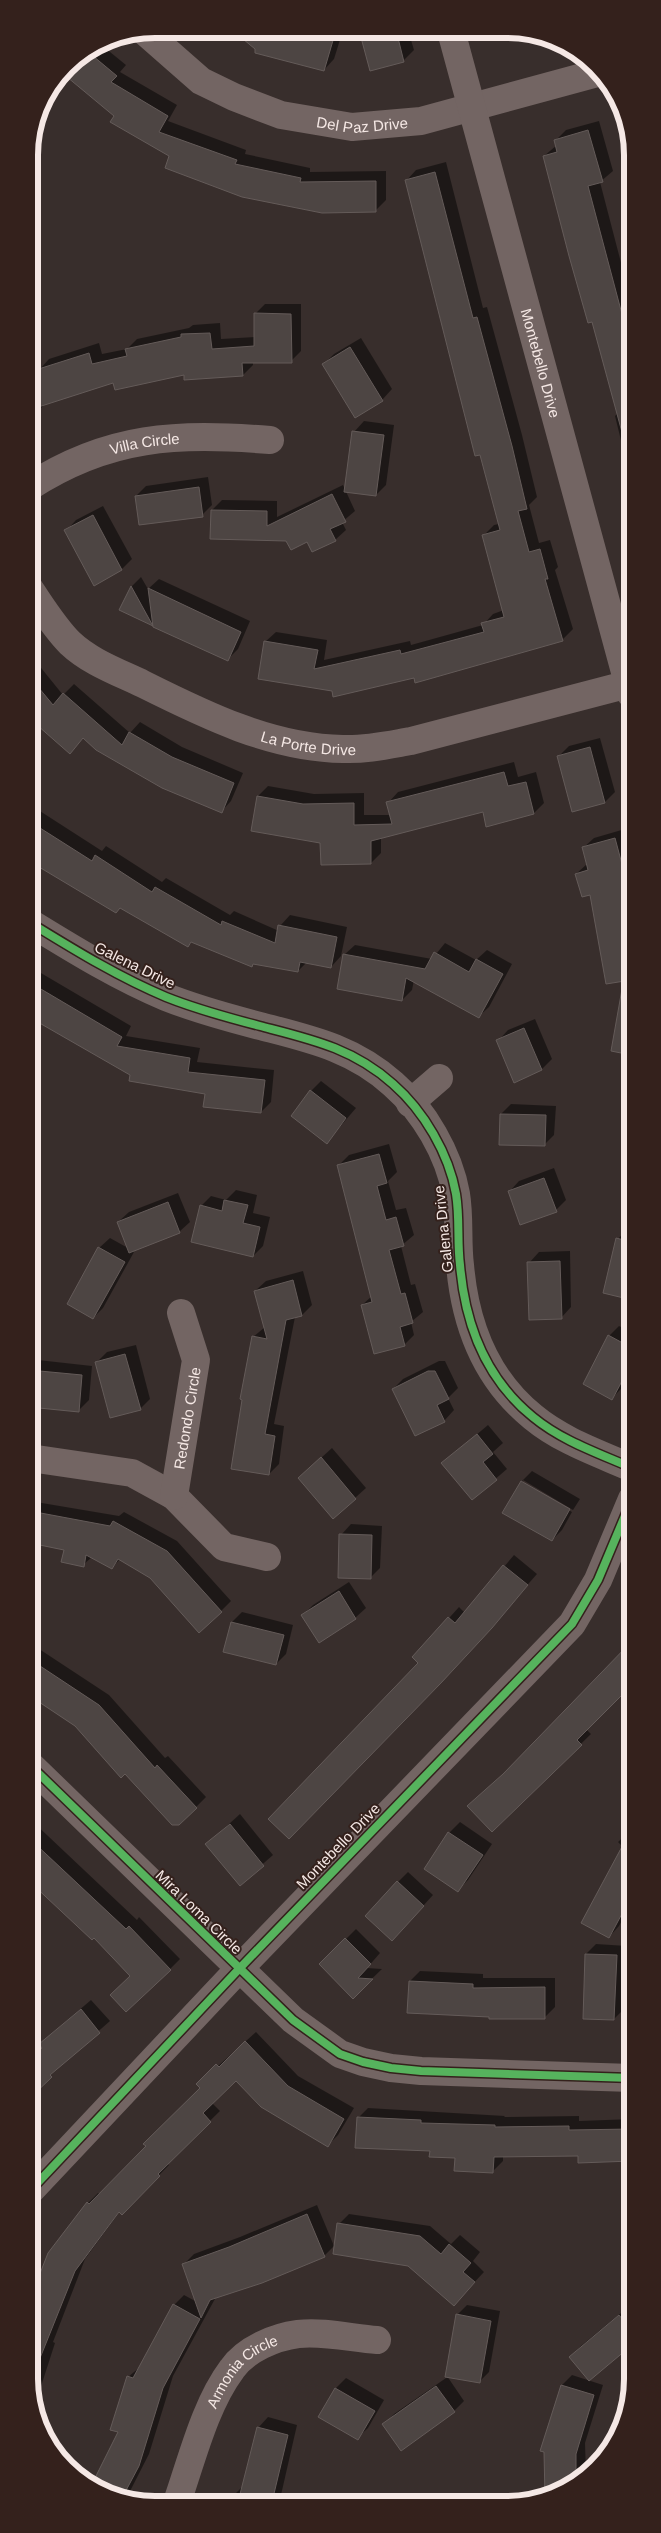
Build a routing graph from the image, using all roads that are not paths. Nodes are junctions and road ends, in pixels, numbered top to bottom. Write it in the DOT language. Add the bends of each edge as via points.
graph roads {
  1 [pos="152,38"];
  2 [pos="453,38"];
  3 [pos="592,75"];
  4 [pos="472,108"];
  5 [pos="270,440"];
  6 [pos="38,481"];
  7 [pos="38,600"];
  8 [pos="624,666"];
  9 [pos="624,690"];
  10 [pos="38,927"];
  11 [pos="439,1078"];
  12 [pos="410,1103"];
  13 [pos="181,1313"];
  14 [pos="38,1459"];
  15 [pos="623,1464"];
  16 [pos="174,1496"];
  17 [pos="623,1520"];
  18 [pos="267,1556"];
  19 [pos="38,1773"];
  20 [pos="238,1970"];
  21 [pos="623,2078"];
  22 [pos="38,2182"];
  23 [pos="377,2340"];
  24 [pos="179,2496"];
  1 -- 4 [label="street, Del Paz Drive" via="201,81 281,115 352,127 422,121"];
  2 -- 4 [label="street, Montebello Drive"];
  3 -- 4 [label="street, Del Paz Drive"];
  4 -- 8 [label="street, Montebello Drive"];
  5 -- 6 [label="street, Villa Circle" via="182,436 146,440 83,458"];
  7 -- 9 [label="street, La Porte Drive" via="71,644 95,660 260,736 287,744 344,749 392,745"];
  10 -- 12 [label="street, Galena Drive" via="85,956 166,996 258,1026 328,1044 351,1054 393,1084"];
  11 -- 12 [label="street"];
  12 -- 15 [label="street, Galena Drive" via="424,1120 449,1168 456,1195 464,1297 472,1331 486,1360 504,1389 532,1417 561,1437"];
  13 -- 16 [label="street, Redondo Circle" via="196,1360"];
  14 -- 16 [label="street" via="132,1473"];
  16 -- 18 [label="street" via="224,1548"];
  17 -- 20 [label="street, Montebello Drive" via="598,1580 572,1624"];
  19 -- 20 [label="street, Mira Loma Circle"];
  20 -- 21 [label="street, Mira Loma Circle" via="319,2040 340,2054 362,2062 422,2071"];
  20 -- 22 [label="street, Montebello Drive"];
  23 -- 24 [label="street, Armonia Circle" via="298,2334 250,2352 232,2368 214,2399"];
}
